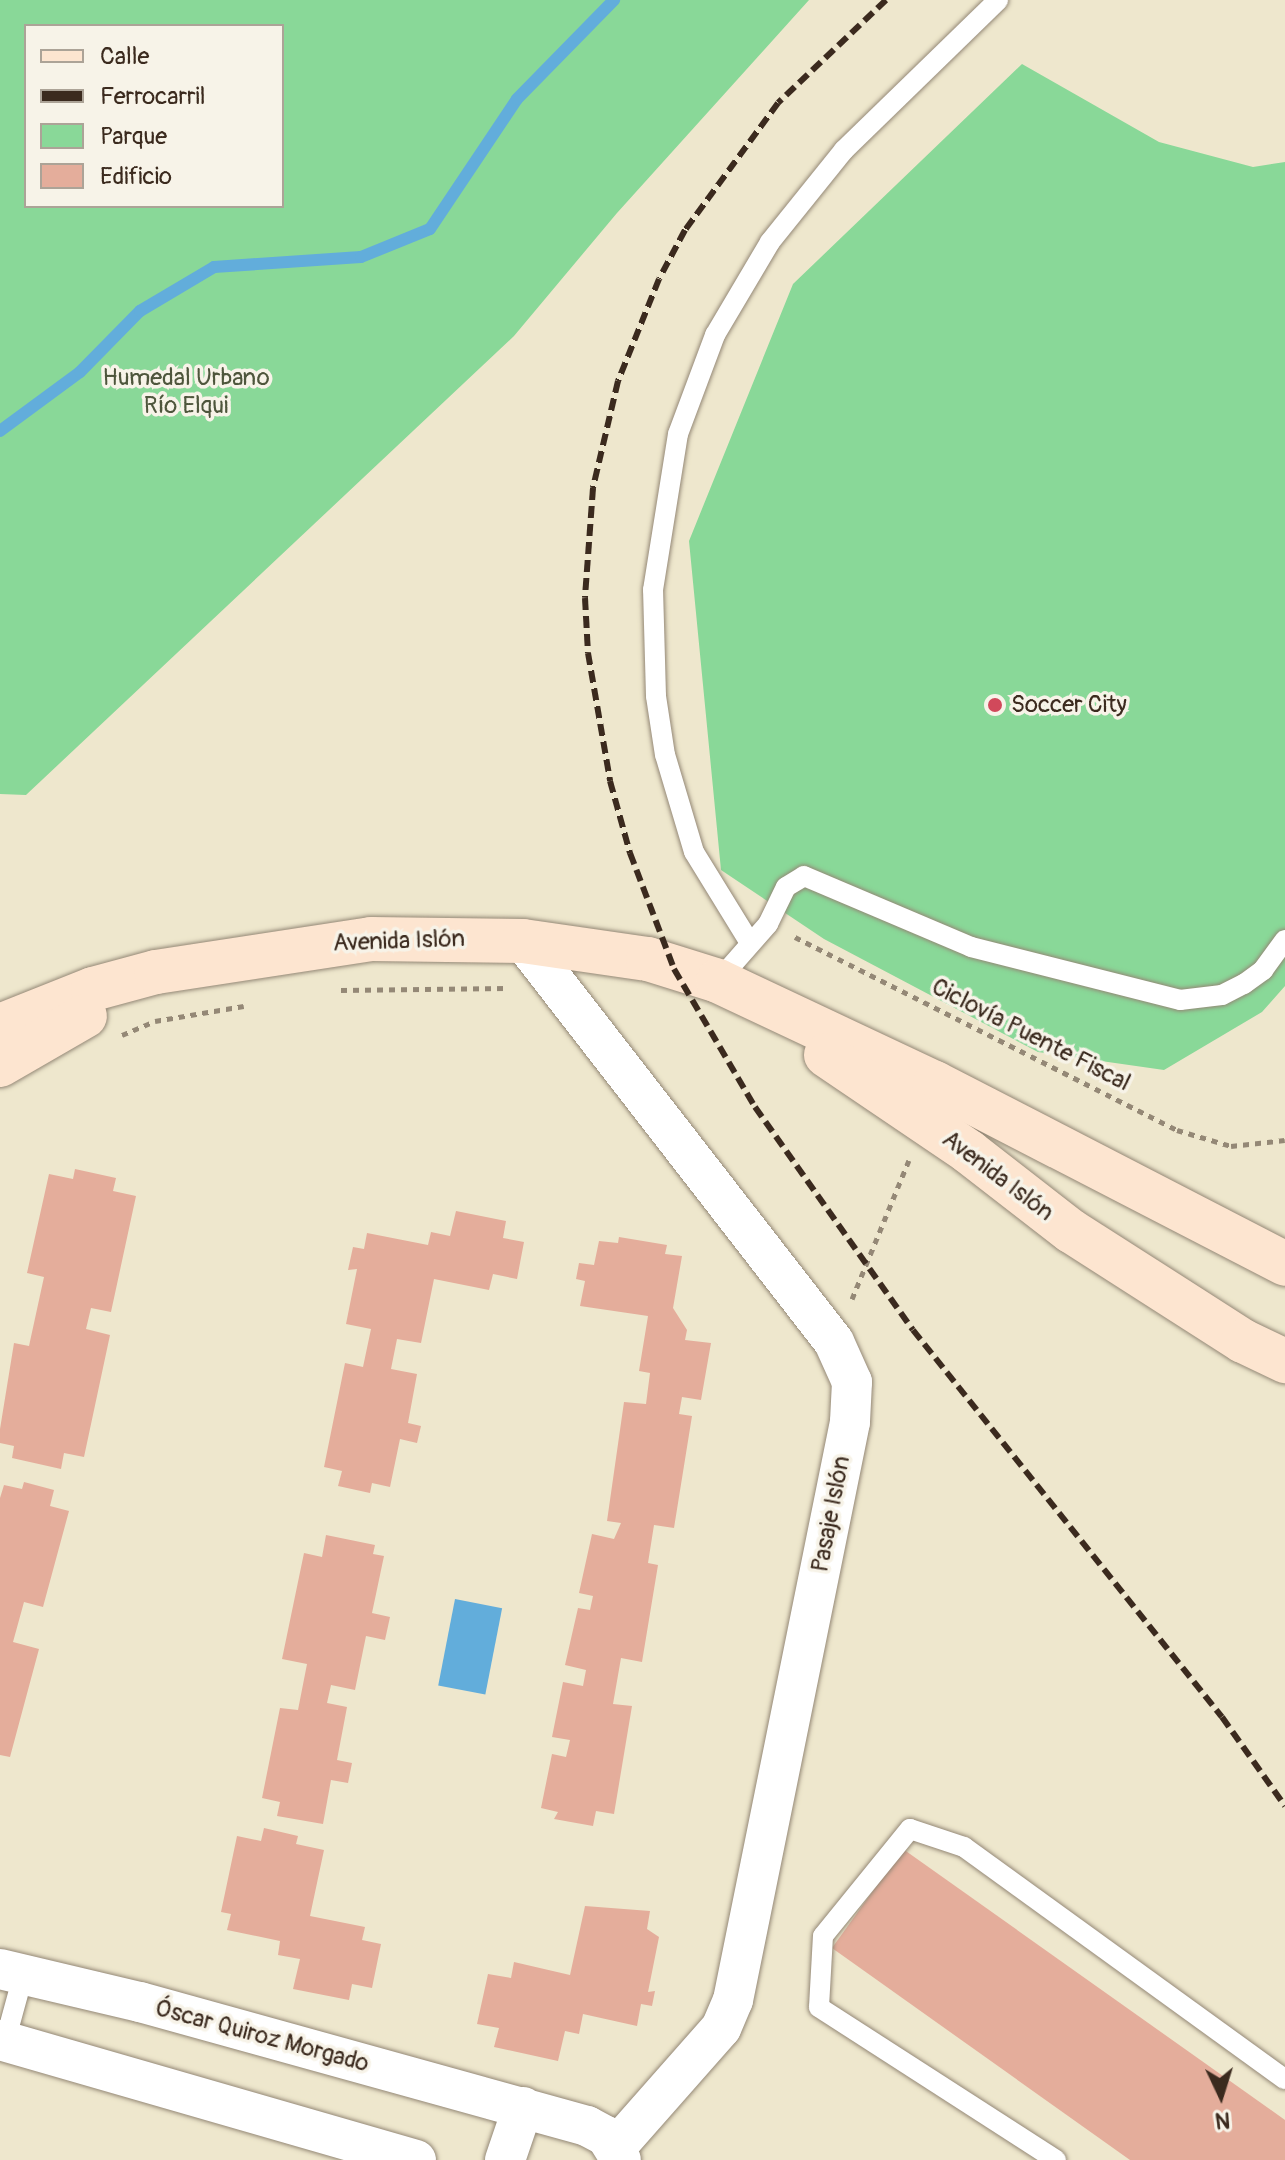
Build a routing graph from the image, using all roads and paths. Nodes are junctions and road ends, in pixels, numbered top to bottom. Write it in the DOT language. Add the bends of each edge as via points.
graph roads {
  1 [pos="998,0"];
  2 [pos="768,924"];
  3 [pos="1285,940"];
  4 [pos="523,941"];
  5 [pos="750,943"];
  6 [pos="221,962"];
  7 [pos="718,981"];
  8 [pos="560,987"];
  9 [pos="337,990"];
  10 [pos="261,1003"];
  11 [pos="0,1026"];
  12 [pos="113,1039"];
  13 [pos="0,1065"];
  14 [pos="925,1122"];
  15 [pos="1285,1140"];
  16 [pos="1285,1264"];
  17 [pos="834,1342"];
  18 [pos="1285,1361"];
  19 [pos="12,1972"];
  20 [pos="2,2047"];
  21 [pos="1285,2079"];
  22 [pos="523,2107"];
  23 [pos="618,2154"];
  24 [pos="416,2160"];
  25 [pos="505,2160"];
  26 [pos="1056,2160"];
  1 -- 5 [label="lane" via="844,150 788,219 715,335 678,434 654,577 656,696 665,755 689,839 712,888"];
  2 -- 3 [label="lane" via="790,882 815,877 904,922 971,947 1180,1000 1212,997 1244,984 1263,970"];
  2 -- 5 [label="lane"];
  2 -- 15 [label="path, Ciclovía Puente Fiscal" via="1177,1130 1231,1146"];
  4 -- 6 [label="main road, Avenida Islón" via="371,939"];
  4 -- 7 [label="main road, Avenida Islón" via="648,959"];
  4 -- 8 [label="street, Pasaje Islón"];
  5 -- 7 [label="lane"];
  6 -- 11 [label="main road, Avenida Islón" via="93,989"];
  6 -- 13 [label="main road, Avenida Islón" via="92,1013"];
  7 -- 14 [label="main road, Avenida Islón"];
  7 -- 16 [label="main road, Avenida Islón" via="935,1083"];
  8 -- 9 [label="path"];
  8 -- 17 [label="street, Pasaje Islón"];
  10 -- 12 [label="path" via="155,1021"];
  14 -- 17 [label="path"];
  14 -- 18 [label="main road, Avenida Islón" via="1071,1231 1231,1334"];
  17 -- 23 [label="street, Pasaje Islón" via="852,1382 850,1422 733,2000 721,2028"];
  19 -- 20 [label="lane"];
  19 -- 22 [label="street, Óscar Quiroz Morgado"];
  20 -- 24 [label="street"];
  21 -- 26 [label="lane" via="964,1847 910,1829 823,1936 819,2007"];
  22 -- 23 [label="street, Óscar Quiroz Morgado" via="587,2126"];
  22 -- 25 [label="street"];
}
